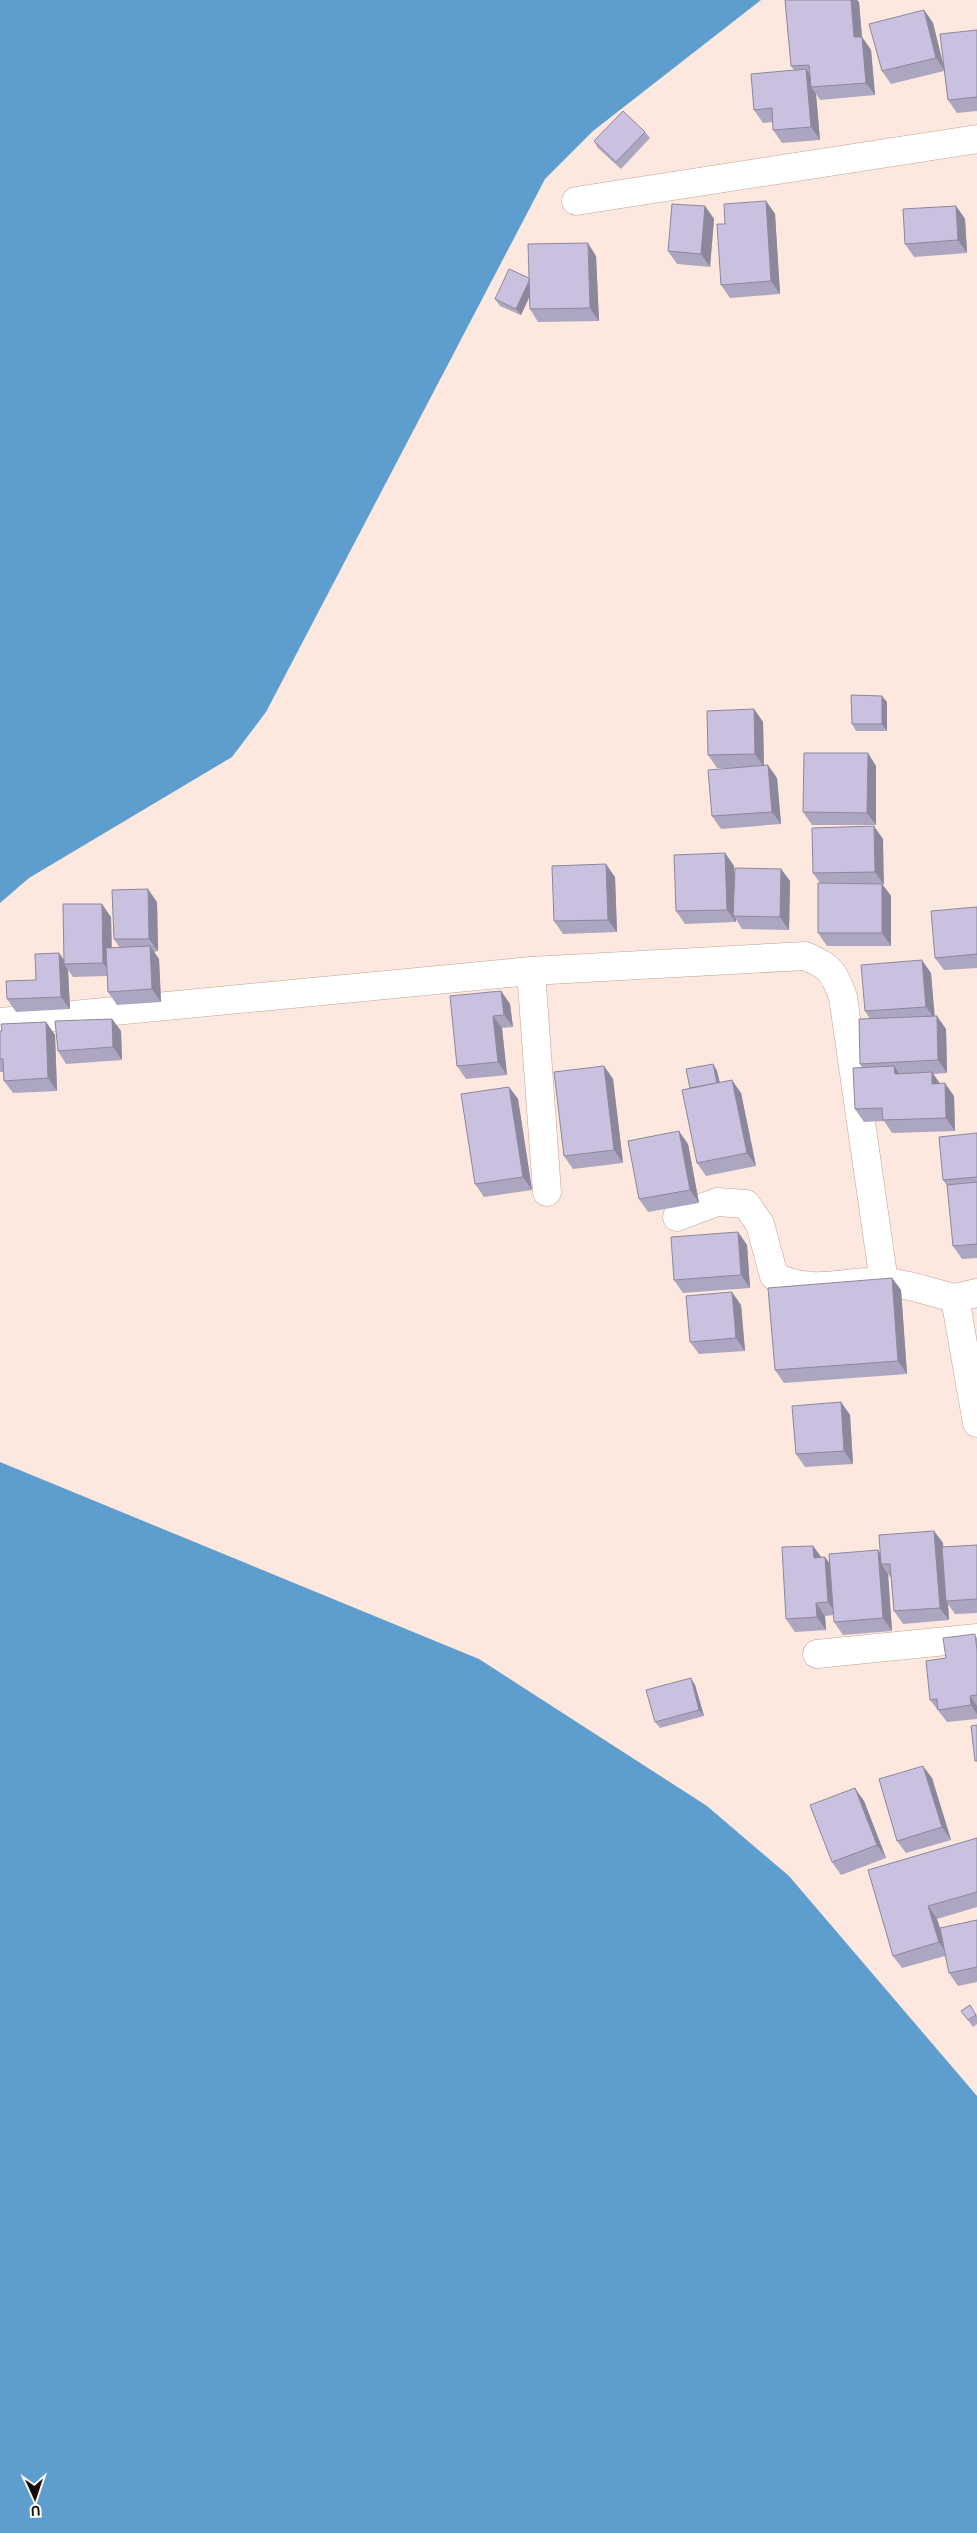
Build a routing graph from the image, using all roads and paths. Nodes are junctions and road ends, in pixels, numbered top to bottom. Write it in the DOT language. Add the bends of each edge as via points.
graph roads {
  1 [pos="977,140"];
  2 [pos="576,201"];
  3 [pos="531,971"];
  4 [pos="0,1022"];
  5 [pos="547,1192"];
  6 [pos="677,1217"];
  7 [pos="884,1282"];
  8 [pos="966,1296"];
  9 [pos="977,1423"];
  10 [pos="977,1638"];
  11 [pos="817,1654"];
  1 -- 2 [label="street"];
  3 -- 4 [label="street"];
  3 -- 5 [label="street"];
  3 -- 7 [label="street" via="805,956 822,963 835,975 842,997"];
  6 -- 7 [label="street" via="717,1202 746,1204 760,1224 774,1276 792,1284 813,1286"];
  7 -- 8 [label="street"];
  8 -- 9 [label="street"];
  10 -- 11 [label="street"];
}
